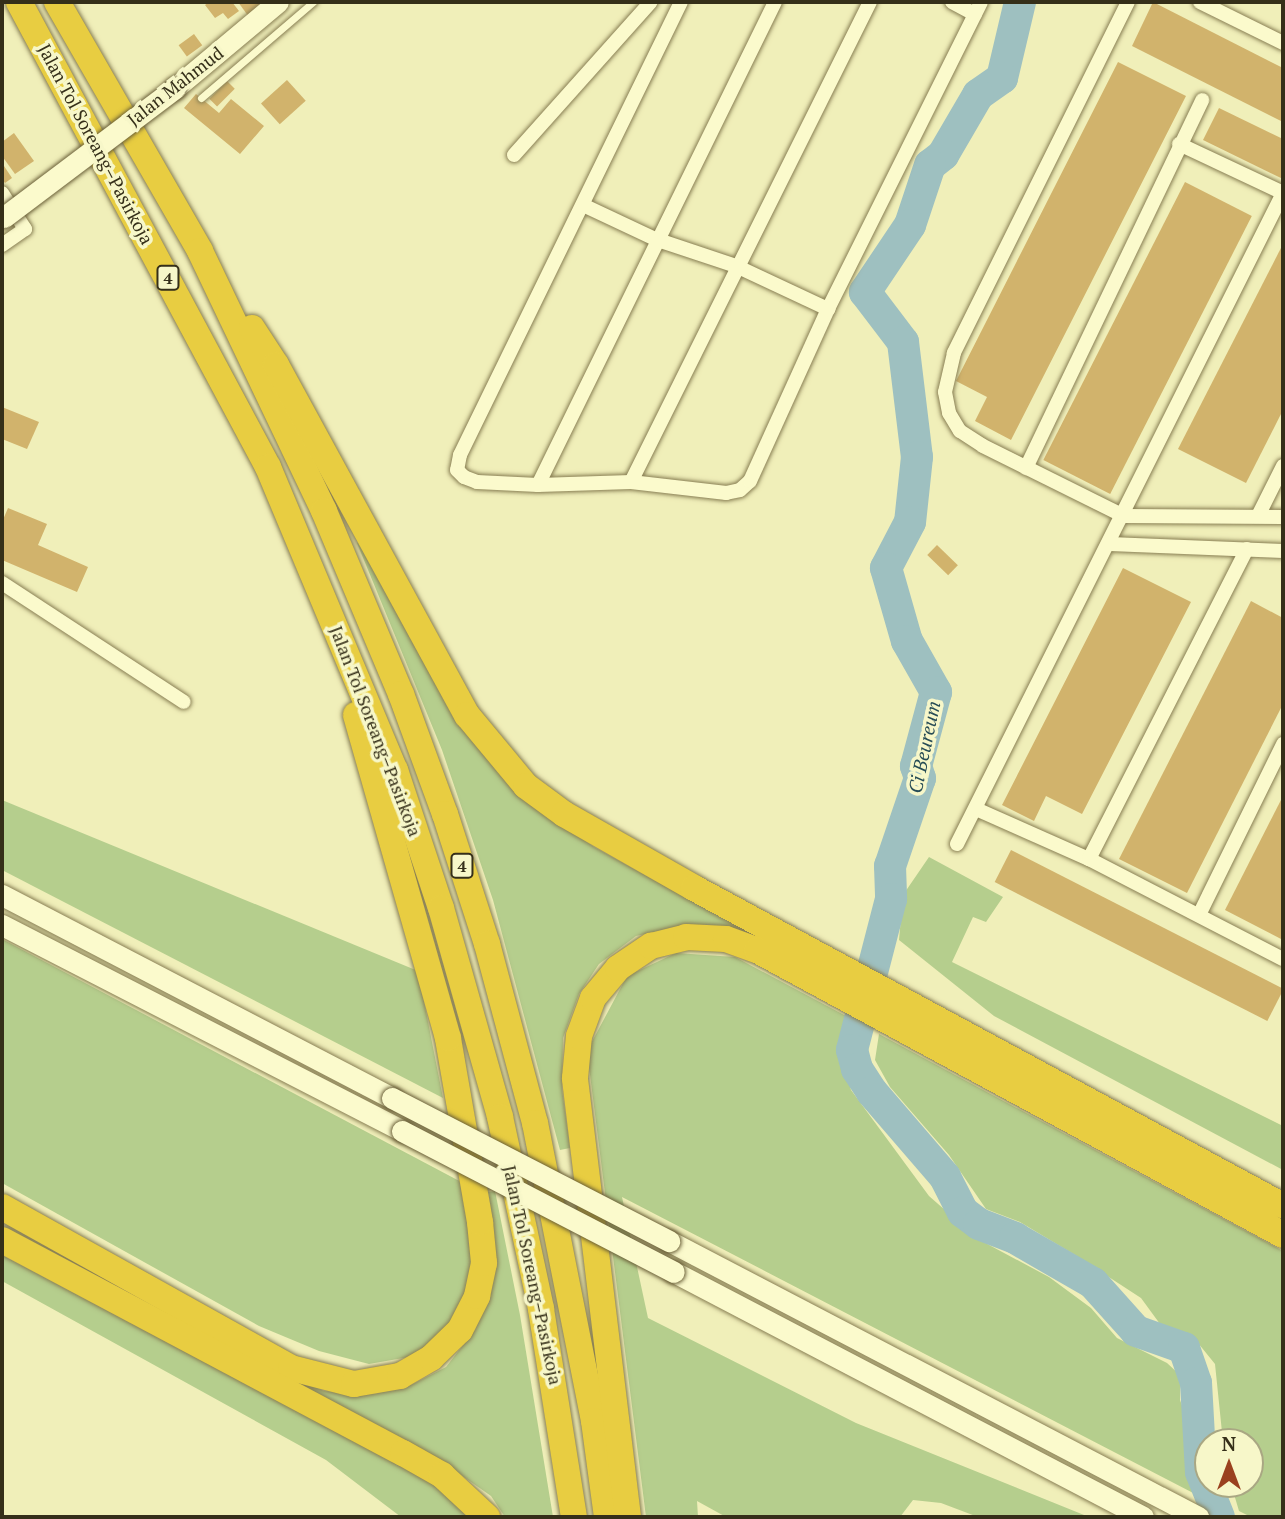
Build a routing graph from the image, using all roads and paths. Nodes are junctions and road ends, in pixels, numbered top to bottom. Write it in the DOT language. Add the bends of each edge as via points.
graph roads {
  1 [pos="19,2"];
  2 [pos="57,2"];
  3 [pos="278,2"];
  4 [pos="313,2"];
  5 [pos="651,2"];
  6 [pos="681,2"];
  7 [pos="775,2"];
  8 [pos="870,2"];
  9 [pos="952,2"];
  10 [pos="1128,2"];
  11 [pos="1200,2"];
  12 [pos="978,8"];
  13 [pos="1283,43"];
  14 [pos="201,98"];
  15 [pos="1202,100"];
  16 [pos="1179,144"];
  17 [pos="514,155"];
  18 [pos="2,193"];
  19 [pos="1283,193"];
  20 [pos="585,206"];
  21 [pos="3,218"];
  22 [pos="655,239"];
  23 [pos="2,245"];
  24 [pos="200,251"];
  25 [pos="736,266"];
  26 [pos="828,309"];
  27 [pos="1283,466"];
  28 [pos="1026,468"];
  29 [pos="631,482"];
  30 [pos="538,485"];
  31 [pos="1124,516"];
  32 [pos="1258,516"];
  33 [pos="1283,517"];
  34 [pos="1110,544"];
  35 [pos="1247,549"];
  36 [pos="1283,551"];
  37 [pos="309,559"];
  38 [pos="2,583"];
  39 [pos="184,702"];
  40 [pos="1283,744"];
  41 [pos="976,809"];
  42 [pos="957,844"];
  43 [pos="1089,859"];
  44 [pos="2,895"];
  45 [pos="1199,915"];
  46 [pos="2,926"];
  47 [pos="1283,959"];
  48 [pos="818,967"];
  49 [pos="903,1013"];
  50 [pos="1283,1206"];
  51 [pos="2,1208"];
  52 [pos="1283,1236"];
  53 [pos="2,1240"];
  54 [pos="487,1517"];
  55 [pos="574,1517"];
  56 [pos="607,1517"];
  57 [pos="628,1517"];
  58 [pos="1143,1517"];
  59 [pos="1198,1517"];
  1 -- 37 [label="highway, Jalan Tol Soreang–Pasirkoja / 4" via="268,467"];
  2 -- 24 [label="highway, Jalan Tol Soreang–Pasirkoja / 4"];
  3 -- 21 [label="main road, Jalan Mahmud, bridge" via="176,88"];
  4 -- 14 [label="lane"];
  5 -- 17 [label="street"];
  6 -- 20 [label="street"];
  7 -- 22 [label="street"];
  8 -- 25 [label="street"];
  9 -- 12 [label="street"];
  10 -- 28 [label="street" via="947,372 949,413 960,431"];
  11 -- 13 [label="street"];
  12 -- 26 [label="street"];
  15 -- 16 [label="street"];
  16 -- 19 [label="street"];
  16 -- 28 [label="street"];
  18 -- 23 [label="street" via="25,229"];
  19 -- 31 [label="street"];
  20 -- 22 [label="street"];
  20 -- 30 [label="street" via="460,455 457,470 477,482"];
  22 -- 25 [label="street"];
  22 -- 30 [label="street"];
  24 -- 48 [label="highway" via="276,365 467,715 496,755 526,786 564,814"];
  24 -- 56 [label="highway, Jalan Tol Soreang–Pasirkoja / 4" via="355,578 445,814 487,944 535,1123 590,1396"];
  25 -- 26 [label="street"];
  25 -- 29 [label="street"];
  26 -- 29 [label="street" via="750,481 740,490 726,493"];
  27 -- 32 [label="street"];
  28 -- 31 [label="street"];
  29 -- 30 [label="street"];
  31 -- 32 [label="street"];
  31 -- 34 [label="street"];
  32 -- 33 [label="street"];
  34 -- 35 [label="street"];
  34 -- 41 [label="street"];
  35 -- 36 [label="street"];
  35 -- 43 [label="street"];
  37 -- 51 [label="highway" via="415,910 448,1038 480,1222 484,1263 477,1296 460,1330 431,1358 400,1376 354,1384 290,1368"];
  37 -- 55 [label="highway, Jalan Tol Soreang–Pasirkoja / 4" via="395,770 441,908 500,1117 544,1321"];
  38 -- 39 [label="street"];
  40 -- 45 [label="street"];
  41 -- 42 [label="street"];
  41 -- 43 [label="street"];
  43 -- 45 [label="street"];
  44 -- 59 [label="main road, bridge"];
  45 -- 47 [label="street"];
  46 -- 58 [label="main road, bridge"];
  48 -- 49 [label="highway"];
  48 -- 57 [label="highway" via="726,939 686,937 651,946 618,968 593,998 579,1036 577,1110"];
  49 -- 50 [label="highway"];
  49 -- 52 [label="highway" via="1184,1185"];
  53 -- 54 [label="highway" via="442,1475"];
}
